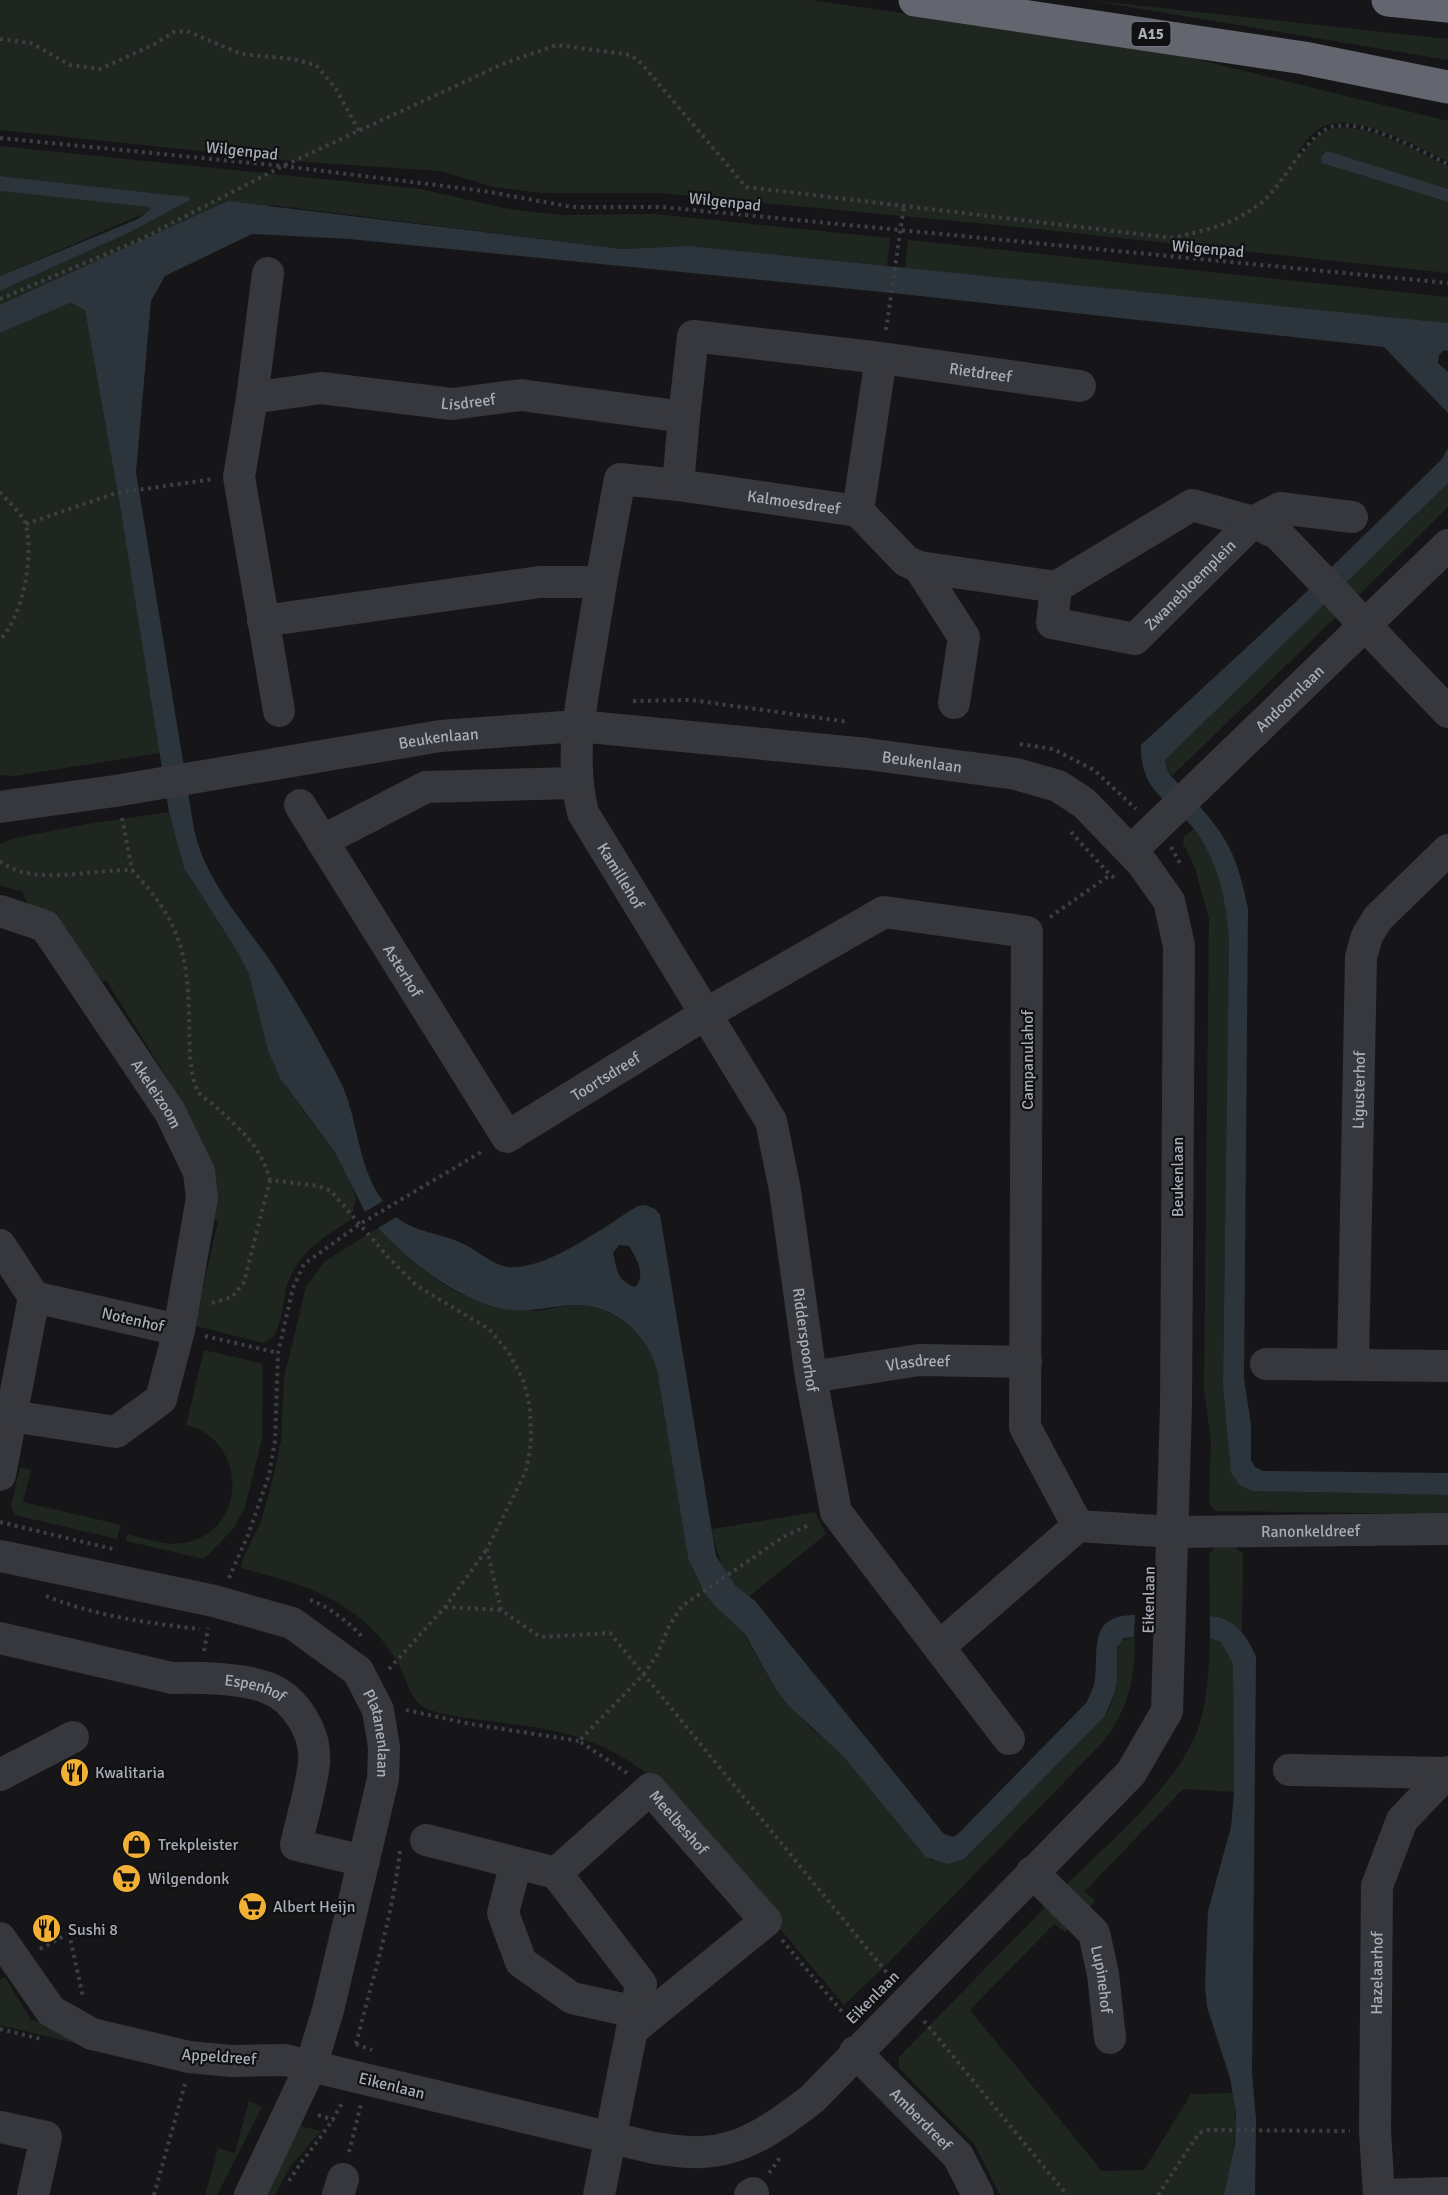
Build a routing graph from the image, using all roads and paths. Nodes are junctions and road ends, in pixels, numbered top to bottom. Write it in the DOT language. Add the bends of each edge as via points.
graph roads {
  1 [pos="915,0"];
  2 [pos="1388,0"];
  3 [pos="1448,6"];
  4 [pos="0,39"];
  5 [pos="1448,87"];
  6 [pos="359,131"];
  7 [pos="0,138"];
  8 [pos="1448,164"];
  9 [pos="283,166"];
  10 [pos="904,206"];
  11 [pos="900,231"];
  12 [pos="268,273"];
  13 [pos="1448,284"];
  14 [pos="891,298"];
  15 [pos="0,300"];
  16 [pos="881,358"];
  17 [pos="1080,386"];
  18 [pos="252,398"];
  19 [pos="684,417"];
  20 [pos="239,477"];
  21 [pos="678,485"];
  22 [pos="0,492"];
  23 [pos="858,511"];
  24 [pos="1352,517"];
  25 [pos="1252,522"];
  26 [pos="26,524"];
  27 [pos="1448,545"];
  28 [pos="919,567"];
  29 [pos="601,582"];
  30 [pos="1056,587"];
  31 [pos="263,621"];
  32 [pos="1364,626"];
  33 [pos="0,640"];
  34 [pos="954,704"];
  35 [pos="279,711"];
  36 [pos="1448,712"];
  37 [pos="578,726"];
  38 [pos="576,783"];
  39 [pos="115,791"];
  40 [pos="300,805"];
  41 [pos="0,807"];
  42 [pos="1067,828"];
  43 [pos="322,841"];
  44 [pos="1448,850"];
  45 [pos="1131,852"];
  46 [pos="0,861"];
  47 [pos="132,870"];
  48 [pos="1110,875"];
  49 [pos="1120,881"];
  50 [pos="0,911"];
  51 [pos="1027,932"];
  52 [pos="704,1015"];
  53 [pos="507,1137"];
  54 [pos="270,1180"];
  55 [pos="360,1224"];
  56 [pos="0,1245"];
  57 [pos="34,1297"];
  58 [pos="182,1315"];
  59 [pos="278,1353"];
  60 [pos="1026,1362"];
  61 [pos="1266,1364"];
  62 [pos="1353,1364"];
  63 [pos="1448,1366"];
  64 [pos="811,1377"];
  65 [pos="11,1416"];
  66 [pos="0,1475"];
  67 [pos="836,1512"];
  68 [pos="1078,1526"];
  69 [pos="1448,1529"];
  70 [pos="1173,1532"];
  71 [pos="487,1549"];
  72 [pos="0,1556"];
  73 [pos="44,1595"];
  74 [pos="445,1607"];
  75 [pos="501,1610"];
  76 [pos="211,1615"];
  77 [pos="219,1632"];
  78 [pos="0,1638"];
  79 [pos="939,1647"];
  80 [pos="389,1669"];
  81 [pos="644,1674"];
  82 [pos="200,1677"];
  83 [pos="403,1709"];
  84 [pos="73,1737"];
  85 [pos="1009,1739"];
  86 [pos="579,1741"];
  87 [pos="1289,1770"];
  88 [pos="1447,1773"];
  89 [pos="0,1775"];
  90 [pos="650,1789"];
  91 [pos="426,1840"];
  92 [pos="364,1861"];
  93 [pos="516,1863"];
  94 [pos="1032,1872"];
  95 [pos="556,1873"];
  96 [pos="766,1921"];
  97 [pos="69,1933"];
  98 [pos="0,1938"];
  99 [pos="895,1983"];
  100 [pos="857,2012"];
  101 [pos="849,2020"];
  102 [pos="634,2021"];
  103 [pos="92,2034"];
  104 [pos="1110,2038"];
  105 [pos="849,2040"];
  106 [pos="356,2044"];
  107 [pos="379,2053"];
  108 [pos="189,2056"];
  109 [pos="311,2066"];
  110 [pos="343,2101"];
  111 [pos="361,2104"];
  112 [pos="372,2107"];
  113 [pos="0,2127"];
  114 [pos="1375,2131"];
  115 [pos="612,2138"];
  116 [pos="789,2147"];
  117 [pos="779,2152"];
  118 [pos="340,2187"];
  119 [pos="1448,2193"];
  120 [pos="33,2195"];
  121 [pos="154,2195"];
  122 [pos="250,2195"];
  123 [pos="599,2195"];
  124 [pos="978,2195"];
  125 [pos="1067,2195"];
  126 [pos="1158,2195"];
  127 [pos="1379,2195"];
  1 -- 5 [label="highway, A15" via="1304,58"];
  2 -- 3 [label="highway"];
  4 -- 6 [label="path" via="31,43 70,66 100,69 174,32 187,31 241,54 316,65 336,89"];
  6 -- 9 [label="path"];
  6 -- 10 [label="path" via="505,63 557,45 620,52 642,64 746,187"];
  7 -- 9 [label="path, Wilgenpad"];
  8 -- 10 [label="path" via="1360,128 1334,126 1310,141 1284,180 1254,208 1231,223 1172,238"];
  9 -- 11 [label="path, Wilgenpad" via="484,190 572,207 662,207"];
  9 -- 15 [label="path" via="139,240"];
  10 -- 11 [label="path"];
  11 -- 13 [label="path, Wilgenpad"];
  11 -- 14 [label="path"];
  12 -- 18 [label="street"];
  16 -- 17 [label="street, Rietdreef"];
  16 -- 19 [label="street, Rietdreef" via="693,336"];
  16 -- 23 [label="street"];
  18 -- 19 [label="street, Lisdreef" via="321,388 452,404 521,394"];
  18 -- 20 [label="street"];
  19 -- 21 [label="street"];
  20 -- 26 [label="path" via="116,493"];
  20 -- 31 [label="street"];
  21 -- 23 [label="street, Kalmoesdreef"];
  21 -- 29 [label="street" via="620,479"];
  22 -- 26 [label="path"];
  23 -- 28 [label="street, Kalmoesdreef" via="906,561"];
  24 -- 25 [label="street, Zwanebloemplein" via="1280,508"];
  25 -- 30 [label="street, Zwanebloemplein" via="1192,506"];
  25 -- 30 [label="street, Zwanebloemplein" via="1135,639 1052,623"];
  25 -- 32 [label="street, Zwanebloemplein" via="1278,534"];
  26 -- 33 [label="path" via="26,579 14,619"];
  27 -- 32 [label="street, Andoornlaan"];
  28 -- 30 [label="street"];
  28 -- 34 [label="street, Kalmoesdreef" via="964,637"];
  29 -- 31 [label="street" via="540,582"];
  29 -- 37 [label="street"];
  31 -- 35 [label="street"];
  32 -- 36 [label="street, Zwanebloemplein"];
  32 -- 45 [label="street, Andoornlaan"];
  37 -- 38 [label="street, Kamillehof"];
  37 -- 39 [label="street, Beukenlaan" via="440,736"];
  37 -- 45 [label="street, Beukenlaan" via="763,742 1016,774 1058,786 1075,797"];
  38 -- 43 [label="street" via="426,787"];
  38 -- 52 [label="street, Kamillehof" via="583,813"];
  39 -- 41 [label="street, Beukenlaan"];
  39 -- 47 [label="path"];
  40 -- 43 [label="street, Asterhof"];
  42 -- 48 [label="path"];
  43 -- 53 [label="street, Asterhof"];
  44 -- 62 [label="street, Ligusterhof" via="1377,918 1360,957"];
  45 -- 70 [label="street, Beukenlaan" via="1168,901 1179,946"];
  46 -- 47 [label="path" via="16,870 50,875"];
  47 -- 54 [label="path" via="158,898 184,953 189,987 190,1061 198,1093 257,1147"];
  48 -- 49 [label="path"];
  48 -- 51 [label="path"];
  50 -- 58 [label="street, Akeleizoom" via="45,926 170,1112 199,1172 202,1198"];
  51 -- 52 [label="street" via="884,912"];
  51 -- 60 [label="street, Campanulahof"];
  52 -- 53 [label="street, Toortsdreef"];
  52 -- 64 [label="street, Ridderspoorhof" via="771,1121 785,1191"];
  53 -- 55 [label="path"];
  54 -- 55 [label="path" via="331,1191"];
  54 -- 58 [label="path" via="244,1282 232,1297"];
  55 -- 59 [label="path" via="304,1264 293,1288"];
  55 -- 71 [label="path" via="417,1286 489,1329 509,1353 524,1382 530,1407 531,1443 526,1471"];
  56 -- 57 [label="street"];
  57 -- 58 [label="street, Notenhof"];
  57 -- 65 [label="street"];
  58 -- 59 [label="path"];
  58 -- 65 [label="street, Notenhof" via="161,1398 117,1432"];
  59 -- 76 [label="path" via="275,1441 269,1474 248,1536"];
  60 -- 64 [label="street, Vlasdreef" via="919,1360"];
  60 -- 68 [label="street, Campanulahof" via="1025,1427"];
  61 -- 62 [label="street"];
  62 -- 63 [label="street"];
  64 -- 67 [label="street, Ridderspoorhof"];
  65 -- 66 [label="street"];
  67 -- 79 [label="street, Ridderspoorhof"];
  67 -- 81 [label="path" via="785,1536 682,1606"];
  68 -- 70 [label="street"];
  68 -- 79 [label="street"];
  69 -- 70 [label="street, Ranonkeldreef"];
  70 -- 94 [label="street, Eikenlaan" via="1167,1711 1131,1773"];
  71 -- 74 [label="path"];
  71 -- 75 [label="path"];
  72 -- 76 [label="street, Platanenlaan"];
  73 -- 76 [label="path" via="74,1607 141,1623"];
  74 -- 75 [label="path"];
  74 -- 80 [label="path"];
  75 -- 81 [label="path" via="540,1637 610,1633"];
  76 -- 77 [label="path"];
  76 -- 82 [label="path"];
  76 -- 92 [label="street, Platanenlaan" via="292,1623 358,1671 378,1710 384,1747 383,1779"];
  78 -- 82 [label="street, Espenhof" via="172,1678"];
  79 -- 85 [label="street, Ridderspoorhof"];
  81 -- 86 [label="path"];
  81 -- 99 [label="path"];
  82 -- 92 [label="street, Espenhof" via="268,1688 296,1710 313,1742 314,1762 296,1845"];
  83 -- 86 [label="path"];
  84 -- 89 [label="street"];
  86 -- 90 [label="path"];
  87 -- 88 [label="street, Hazelaarhof"];
  88 -- 114 [label="street, Hazelaarhof" via="1402,1820 1377,1886"];
  90 -- 95 [label="street, Meelbeshof"];
  90 -- 96 [label="street, Meelbeshof"];
  91 -- 93 [label="street"];
  92 -- 109 [label="street, Platanenlaan"];
  93 -- 95 [label="street"];
  93 -- 102 [label="street" via="503,1913 521,1962 572,1998"];
  94 -- 99 [label="street, Eikenlaan"];
  94 -- 104 [label="street, Lupinehof" via="1094,1933"];
  95 -- 102 [label="street" via="641,1984"];
  96 -- 101 [label="path"];
  96 -- 102 [label="street"];
  97 -- 103 [label="path"];
  98 -- 103 [label="street" via="51,2012"];
  99 -- 105 [label="street, Eikenlaan"];
  99 -- 125 [label="path"];
  100 -- 101 [label="path, Eikenlaan"];
  101 -- 105 [label="path, Eikenlaan"];
  102 -- 115 [label="street" via="613,2114"];
  103 -- 108 [label="street, Appeldreef"];
  105 -- 115 [label="street, Eikenlaan" via="812,2098 771,2129 739,2145 702,2152 654,2148"];
  105 -- 124 [label="street, Amberdreef" via="958,2156"];
  106 -- 107 [label="path, Eikenlaan"];
  108 -- 109 [label="street, Appeldreef" via="232,2061 277,2060"];
  108 -- 121 [label="path" via="183,2096"];
  109 -- 115 [label="street, Eikenlaan"];
  109 -- 122 [label="street, Platanenlaan"];
  110 -- 111 [label="path, Eikenlaan"];
  111 -- 112 [label="path, Eikenlaan"];
  111 -- 118 [label="path"];
  113 -- 120 [label="street" via="46,2137"];
  114 -- 126 [label="path" via="1209,2130 1199,2133"];
  114 -- 127 [label="street, Hazelaarhof"];
  115 -- 123 [label="street"];
  116 -- 117 [label="path"];
  119 -- 127 [label="street"];
}
